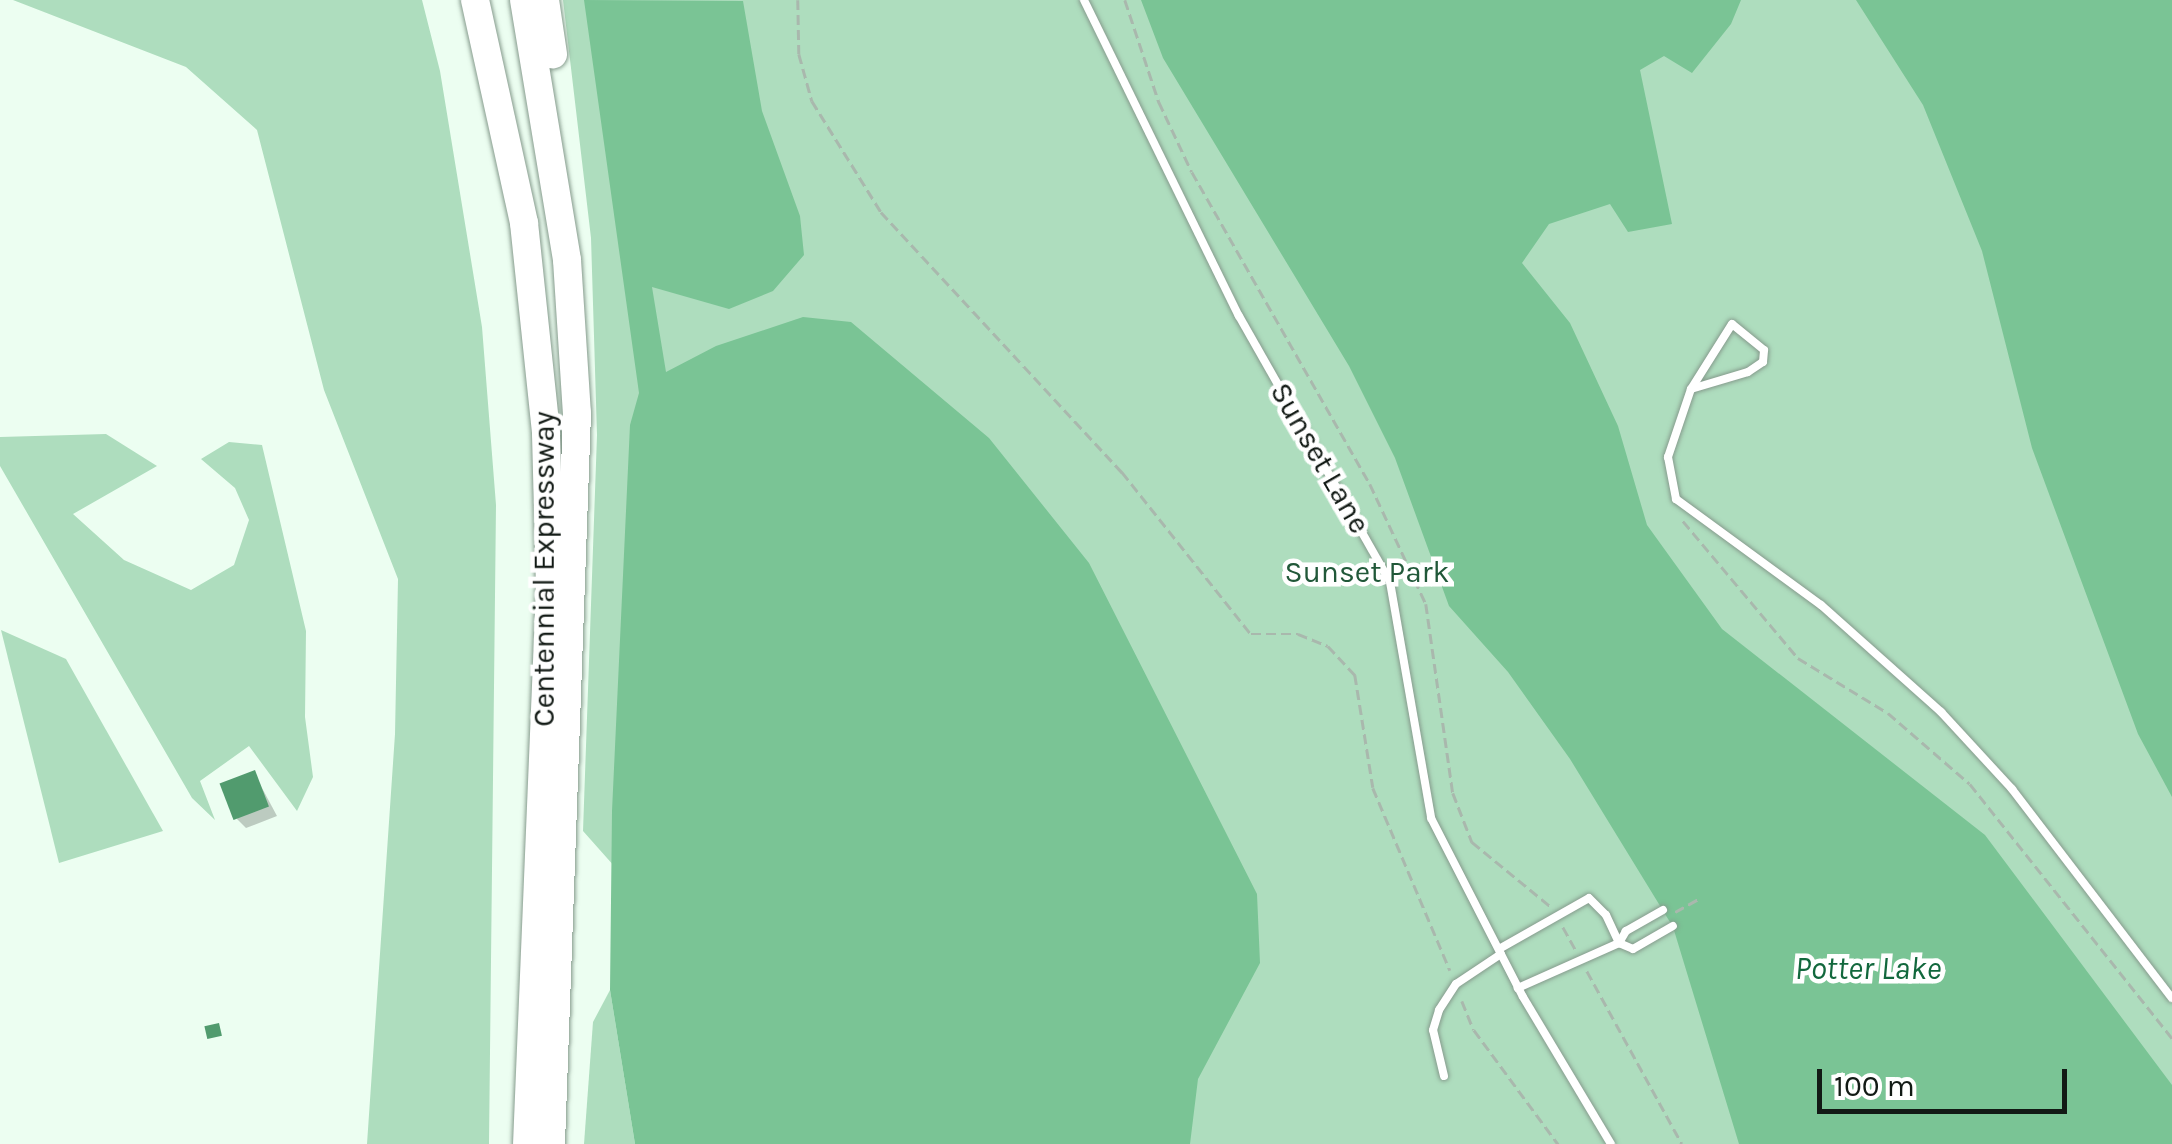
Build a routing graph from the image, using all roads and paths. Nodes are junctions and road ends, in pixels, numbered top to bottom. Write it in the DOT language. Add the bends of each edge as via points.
graph roads {
  1 [pos="475,0"];
  2 [pos="524,0"];
  3 [pos="545,0"];
  4 [pos="798,0"];
  5 [pos="1084,0"];
  6 [pos="563,230"];
  7 [pos="1691,388"];
  8 [pos="1676,499"];
  9 [pos="1700,898"];
  10 [pos="1684,907"];
  11 [pos="1664,910"];
  12 [pos="1672,926"];
  13 [pos="1620,943"];
  14 [pos="1500,952"];
  15 [pos="1456,984"];
  16 [pos="1518,988"];
  17 [pos="2172,998"];
  18 [pos="2172,1038"];
  19 [pos="1444,1076"];
  20 [pos="527,1144"];
  21 [pos="551,1144"];
  22 [pos="1558,1144"];
  23 [pos="1611,1144"];
  1 -- 20 [label="highway, Centennial Expressway" via="524,223 546,434 550,589"];
  2 -- 6 [label="highway, Centennial Expressway"];
  3 -- 6 [label="highway" via="558,89"];
  4 -- 15 [label="path" via="799,54 812,101 881,212 1122,472 1251,634 1298,634 1328,646 1355,675 1373,788"];
  5 -- 14 [label="lane, Sunset Lane" via="1239,316 1390,582 1432,818"];
  6 -- 21 [label="highway, Centennial Expressway" via="575,352 576,535"];
  7 -- 7 [label="lane" via="1748,372 1763,362 1764,350 1732,324"];
  7 -- 8 [label="lane" via="1668,457"];
  8 -- 17 [label="lane" via="1821,605 1941,712 2012,788"];
  8 -- 18 [label="path" via="1681,518 1798,658 1888,713 1970,784"];
  9 -- 10 [label="path"];
  11 -- 13 [label="lane" via="1626,931"];
  12 -- 13 [label="lane" via="1633,949"];
  13 -- 14 [label="lane" via="1589,898"];
  13 -- 16 [label="lane"];
  14 -- 15 [label="lane"];
  14 -- 16 [label="lane, Sunset Lane"];
  15 -- 19 [label="lane" via="1433,1030"];
  15 -- 22 [label="path" via="1474,1030"];
  16 -- 23 [label="lane, Sunset Lane"];
}
